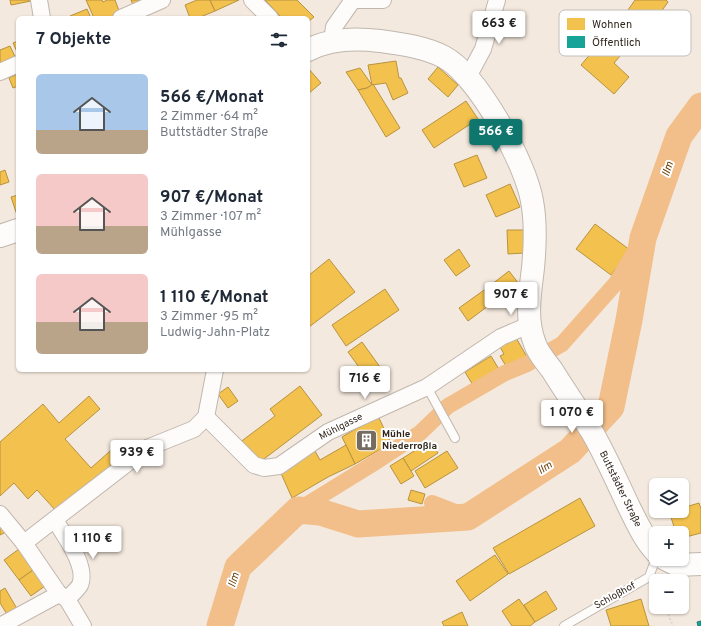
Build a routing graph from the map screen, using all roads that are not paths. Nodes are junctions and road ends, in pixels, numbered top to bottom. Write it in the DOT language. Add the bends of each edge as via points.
graph roads {
  1 [pos="39,0"];
  2 [pos="162,0"];
  3 [pos="252,0"];
  4 [pos="353,0"];
  5 [pos="383,0"];
  6 [pos="497,0"];
  7 [pos="42,16"];
  8 [pos="126,16"];
  9 [pos="268,16"];
  10 [pos="332,42"];
  11 [pos="310,49"];
  12 [pos="16,65"];
  13 [pos="0,72"];
  14 [pos="468,77"];
  15 [pos="16,231"];
  16 [pos="0,236"];
  17 [pos="529,325"];
  18 [pos="216,372"];
  19 [pos="427,388"];
  20 [pos="206,417"];
  21 [pos="455,438"];
  22 [pos="0,514"];
  23 [pos="55,520"];
  24 [pos="24,543"];
  25 [pos="649,545"];
  26 [pos="689,564"];
  27 [pos="701,564"];
  28 [pos="653,566"];
  29 [pos="63,597"];
  30 [pos="0,626"];
  31 [pos="83,626"];
  32 [pos="564,626"];
  1 -- 7 [label="street"];
  2 -- 8 [label="street"];
  3 -- 9 [label="street"];
  4 -- 5 [label="street"];
  4 -- 10 [label="street" via="334,27"];
  6 -- 14 [label="street" via="483,48"];
  10 -- 11 [label="main road, Buttstädter Straße"];
  10 -- 14 [label="main road, Buttstädter Straße" via="372,40 428,50 446,58"];
  12 -- 13 [label="street"];
  14 -- 17 [label="main road, Buttstädter Straße" via="506,134 525,176 532,201 534,226"];
  15 -- 16 [label="main road"];
  17 -- 19 [label="street, Mühlgasse" via="501,337"];
  17 -- 25 [label="main road, Buttstädter Straße" via="535,345 592,432"];
  18 -- 20 [label="street"];
  19 -- 20 [label="street, Mühlgasse" via="328,432 279,466 264,468 254,465"];
  19 -- 21 [label="lane"];
  20 -- 23 [label="street" via="194,429 147,448"];
  22 -- 24 [label="street"];
  23 -- 24 [label="street"];
  23 -- 29 [label="street" via="79,562 82,573 80,585"];
  24 -- 29 [label="street"];
  26 -- 27 [label="main road"];
  28 -- 32 [label="lane, Schloßhof" via="649,577"];
  29 -- 30 [label="street"];
  29 -- 31 [label="street"];
}
